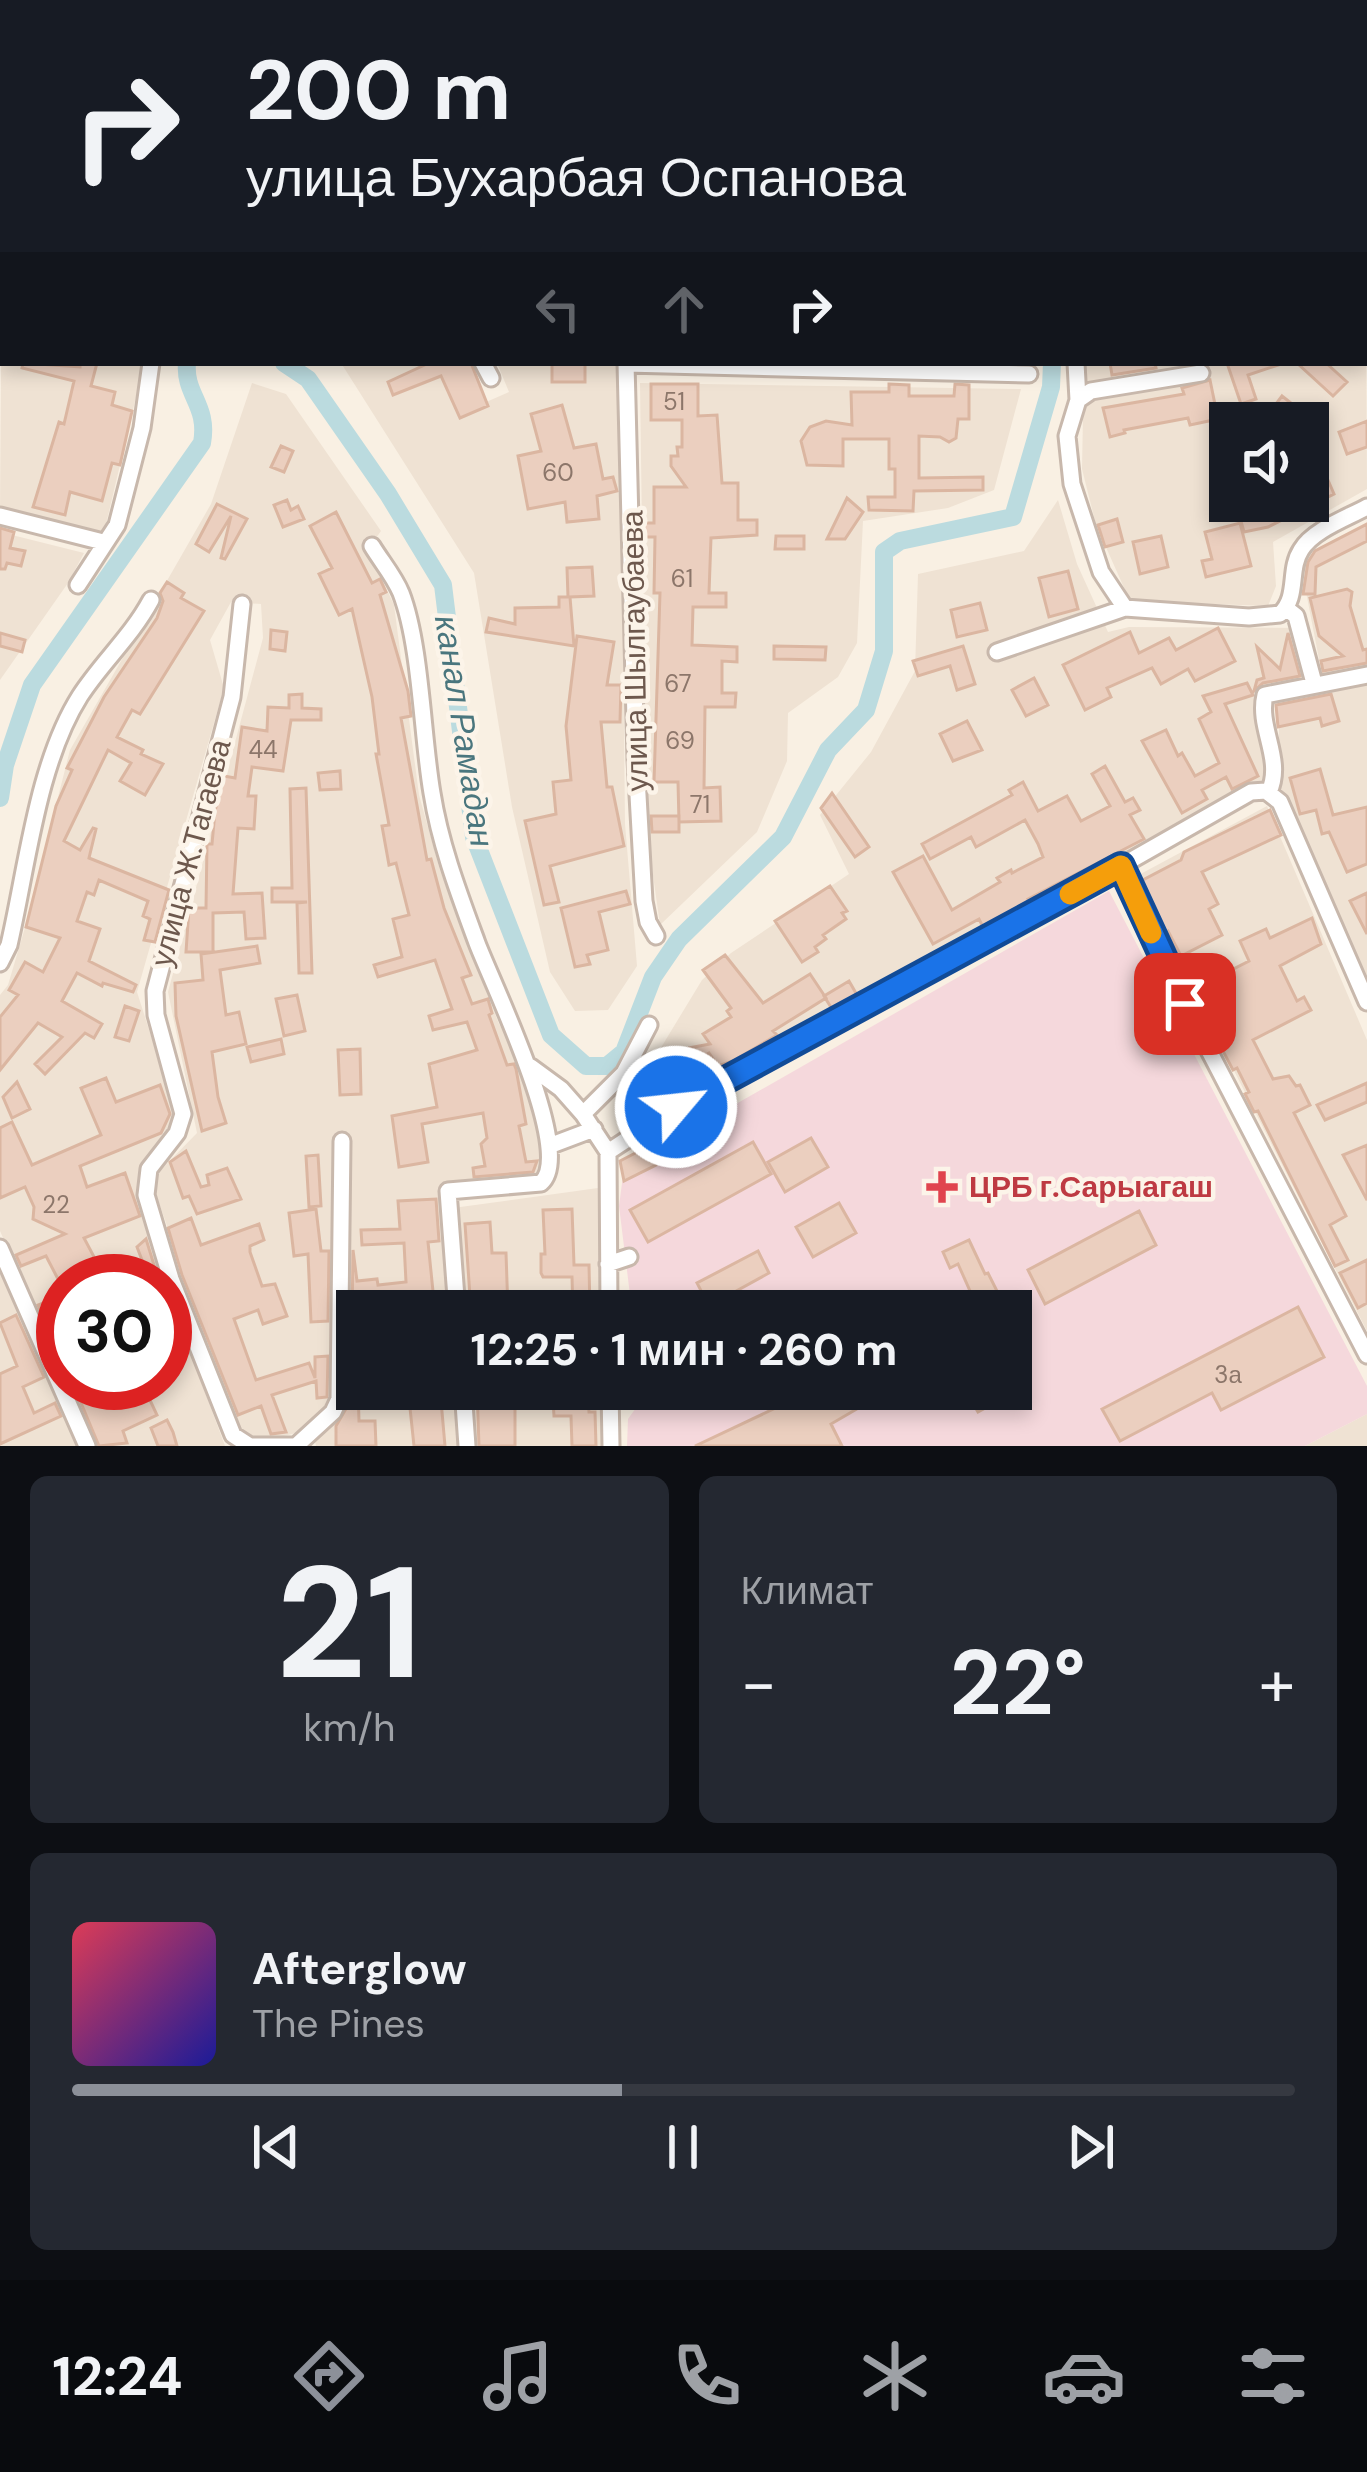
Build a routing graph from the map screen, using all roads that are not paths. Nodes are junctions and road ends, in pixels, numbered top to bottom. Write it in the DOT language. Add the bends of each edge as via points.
graph roads {
  1 [pos="151,366"];
  2 [pos="626,366"];
  3 [pos="707,366"];
  4 [pos="1076,366"];
  5 [pos="1201,373"];
  6 [pos="1029,374"];
  7 [pos="1078,400"];
  8 [pos="1367,507"];
  9 [pos="0,516"];
  10 [pos="103,542"];
  11 [pos="372,546"];
  12 [pos="78,585"];
  13 [pos="152,600"];
  14 [pos="242,604"];
  15 [pos="1125,608"];
  16 [pos="1287,609"];
  17 [pos="997,652"];
  18 [pos="1367,675"];
  19 [pos="1314,683"];
  20 [pos="1269,792"];
  21 [pos="1121,866"];
  22 [pos="656,936"];
  23 [pos="0,963"];
  24 [pos="1367,1002"];
  25 [pos="649,1025"];
  26 [pos="529,1065"];
  27 [pos="583,1114"];
  28 [pos="594,1129"];
  29 [pos="342,1142"];
  30 [pos="549,1146"];
  31 [pos="608,1152"];
  32 [pos="0,1248"];
  33 [pos="629,1257"];
  34 [pos="608,1264"];
  35 [pos="455,1290"];
  36 [pos="609,1290"];
  37 [pos="1367,1355"];
  38 [pos="464,1410"];
  39 [pos="610,1410"];
  40 [pos="87,1446"];
  41 [pos="298,1446"];
  42 [pos="467,1446"];
  43 [pos="611,1446"];
  1 -- 10 [label="street" via="127,490"];
  2 -- 22 [label="street, улица Шылгаубаева" via="636,760 644,901"];
  3 -- 6 [label="street, улица Шылгаубаева"];
  4 -- 7 [label="street"];
  5 -- 7 [label="street"];
  7 -- 15 [label="street" via="1066,436 1072,484 1101,572"];
  8 -- 16 [label="street" via="1300,550"];
  9 -- 10 [label="street"];
  10 -- 12 [label="street"];
  11 -- 26 [label="street" via="410,624 433,798 456,887"];
  13 -- 23 [label="street" via="80,697 53,758"];
  14 -- 41 [label="street, улица Ж.Тагаева" via="232,697 155,991 183,1114 149,1169 146,1195 233,1435 250,1446"];
  15 -- 16 [label="street" via="1249,617"];
  15 -- 17 [label="street"];
  16 -- 19 [label="street" via="1296,616"];
  18 -- 19 [label="street"];
  19 -- 20 [label="street" via="1263,700 1276,767"];
  20 -- 21 [label="street" via="1251,792"];
  20 -- 24 [label="street"];
  21 -- 31 [label="street" via="676,1107"];
  21 -- 37 [label="street"];
  25 -- 27 [label="street" via="624,1073"];
  26 -- 27 [label="street"];
  26 -- 30 [label="street"];
  27 -- 28 [label="street"];
  28 -- 30 [label="street"];
  28 -- 31 [label="street"];
  29 -- 41 [label="street" via="341,1387 333,1412"];
  30 -- 35 [label="street" via="550,1172 541,1183 448,1191"];
  31 -- 34 [label="street"];
  32 -- 40 [label="street"];
  33 -- 34 [label="street"];
  34 -- 36 [label="street"];
  38 -- 42 [label="street"];
  39 -- 43 [label="street"];
}
